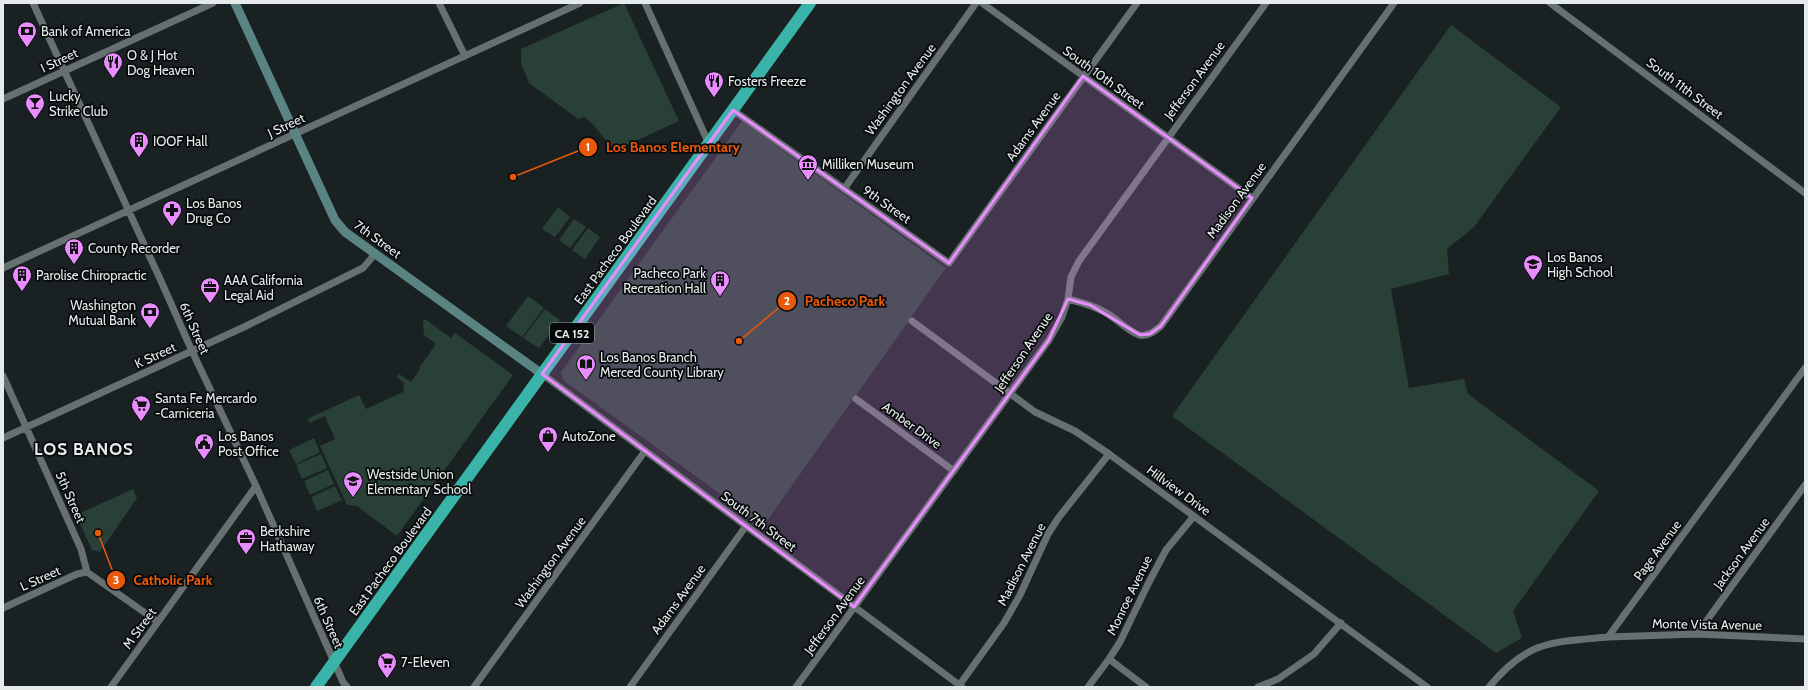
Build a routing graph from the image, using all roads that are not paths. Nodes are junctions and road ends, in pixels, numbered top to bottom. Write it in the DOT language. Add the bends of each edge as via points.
graph roads {
  1 [pos="33,3"];
  2 [pos="214,3"];
  3 [pos="235,3"];
  4 [pos="439,3"];
  5 [pos="580,3"];
  6 [pos="645,3"];
  7 [pos="810,3"];
  8 [pos="976,3"];
  9 [pos="982,3"];
  10 [pos="1137,3"];
  11 [pos="1266,3"];
  12 [pos="1394,3"];
  13 [pos="1550,3"];
  14 [pos="465,56"];
  15 [pos="65,70"];
  16 [pos="1083,76"];
  17 [pos="3,99"];
  18 [pos="733,110"];
  19 [pos="295,134"];
  20 [pos="1167,137"];
  21 [pos="709,144"];
  22 [pos="844,189"];
  23 [pos="1805,193"];
  24 [pos="1252,198"];
  25 [pos="129,210"];
  26 [pos="375,254"];
  27 [pos="948,263"];
  28 [pos="3,268"];
  29 [pos="1068,299"];
  30 [pos="912,321"];
  31 [pos="192,351"];
  32 [pos="1805,368"];
  33 [pos="542,374"];
  34 [pos="3,376"];
  35 [pos="1010,394"];
  36 [pos="856,399"];
  37 [pos="26,427"];
  38 [pos="3,438"];
  39 [pos="645,451"];
  40 [pos="1110,454"];
  41 [pos="954,471"];
  42 [pos="1805,485"];
  43 [pos="256,486"];
  44 [pos="1194,516"];
  45 [pos="746,526"];
  46 [pos="87,572"];
  47 [pos="854,607"];
  48 [pos="3,608"];
  49 [pos="158,622"];
  50 [pos="1341,623"];
  51 [pos="1696,634"];
  52 [pos="1608,637"];
  53 [pos="1805,640"];
  54 [pos="1109,659"];
  55 [pos="334,662"];
  56 [pos="960,686"];
  57 [pos="111,687"];
  58 [pos="316,687"];
  59 [pos="346,687"];
  60 [pos="474,687"];
  61 [pos="630,687"];
  62 [pos="796,687"];
  63 [pos="1088,687"];
  64 [pos="1146,687"];
  65 [pos="1258,687"];
  66 [pos="1427,687"];
  67 [pos="1489,687"];
  1 -- 15 [label="street, 6th Street"];
  2 -- 15 [label="street, I Street"];
  3 -- 19 [label="street, 7th Street"];
  4 -- 14 [label="street"];
  5 -- 14 [label="street, J Street"];
  6 -- 21 [label="street"];
  7 -- 18 [label="highway, East Pacheco Boulevard / CA 152"];
  8 -- 22 [label="street, Washington Avenue"];
  9 -- 16 [label="street, South 10th Street"];
  10 -- 16 [label="street, Adams Avenue"];
  11 -- 20 [label="street, Jefferson Avenue"];
  12 -- 24 [label="street, Madison Avenue"];
  13 -- 23 [label="street, South 11th Street"];
  14 -- 19 [label="street, J Street"];
  15 -- 17 [label="street, I Street"];
  15 -- 25 [label="street, 6th Street"];
  16 -- 20 [label="street, South 10th Street"];
  16 -- 27 [label="street, Adams Avenue"];
  18 -- 21 [label="highway, East Pacheco Boulevard / CA 152"];
  18 -- 22 [label="street, 9th Street"];
  19 -- 25 [label="street, J Street"];
  19 -- 26 [label="street, 7th Street" via="340,226"];
  20 -- 24 [label="street, South 10th Street"];
  20 -- 29 [label="street, Jefferson Avenue" via="1079,261 1071,277"];
  21 -- 33 [label="highway, East Pacheco Boulevard / CA 152"];
  22 -- 27 [label="street, 9th Street"];
  24 -- 29 [label="street, Madison Avenue" via="1161,326 1150,334 1140,335 1110,315 1090,305"];
  25 -- 28 [label="street, J Street"];
  25 -- 31 [label="street, 6th Street"];
  26 -- 31 [label="street, K Street" via="363,268"];
  26 -- 33 [label="street, 7th Street"];
  29 -- 35 [label="street, Jefferson Avenue" via="1062,317 1049,340"];
  30 -- 35 [label="street, Hillview Drive"];
  31 -- 37 [label="street, K Street"];
  31 -- 43 [label="street, 6th Street"];
  32 -- 52 [label="street, Page Avenue"];
  33 -- 39 [label="street, South 7th Street"];
  33 -- 55 [label="highway, East Pacheco Boulevard / CA 152"];
  34 -- 37 [label="street, 5th Street"];
  35 -- 40 [label="street, Hillview Drive" via="1035,412 1075,431"];
  35 -- 41 [label="street, Jefferson Avenue"];
  36 -- 41 [label="street, Amber Drive"];
  37 -- 38 [label="street, K Street"];
  37 -- 46 [label="street, 5th Street" via="81,549"];
  39 -- 45 [label="street, South 7th Street"];
  39 -- 60 [label="street, Washington Avenue"];
  40 -- 44 [label="street, Hillview Drive"];
  40 -- 56 [label="street, Madison Avenue" via="1059,517 1004,623"];
  41 -- 47 [label="street, Jefferson Avenue"];
  42 -- 51 [label="street, Jackson Avenue"];
  43 -- 49 [label="street, M Street"];
  43 -- 55 [label="street, 6th Street"];
  44 -- 50 [label="street, Hillview Drive"];
  44 -- 54 [label="street, Monroe Avenue" via="1179,532 1155,568 1130,623"];
  45 -- 47 [label="street, South 7th Street"];
  45 -- 61 [label="street, Adams Avenue"];
  46 -- 48 [label="street, L Street" via="77,574"];
  46 -- 49 [label="street"];
  47 -- 56 [label="street, South 7th Street"];
  47 -- 62 [label="street, Jefferson Avenue"];
  49 -- 57 [label="street, M Street"];
  50 -- 65 [label="street" via="1314,654 1278,679"];
  50 -- 66 [label="street, Hillview Drive"];
  51 -- 52 [label="street, Monte Vista Avenue"];
  51 -- 53 [label="street, Monte Vista Avenue"];
  52 -- 67 [label="street" via="1556,641 1530,650 1504,669"];
  54 -- 63 [label="street, Monroe Avenue"];
  54 -- 64 [label="street"];
  55 -- 58 [label="highway, East Pacheco Boulevard / CA 152"];
  55 -- 59 [label="street, 6th Street"];
}
